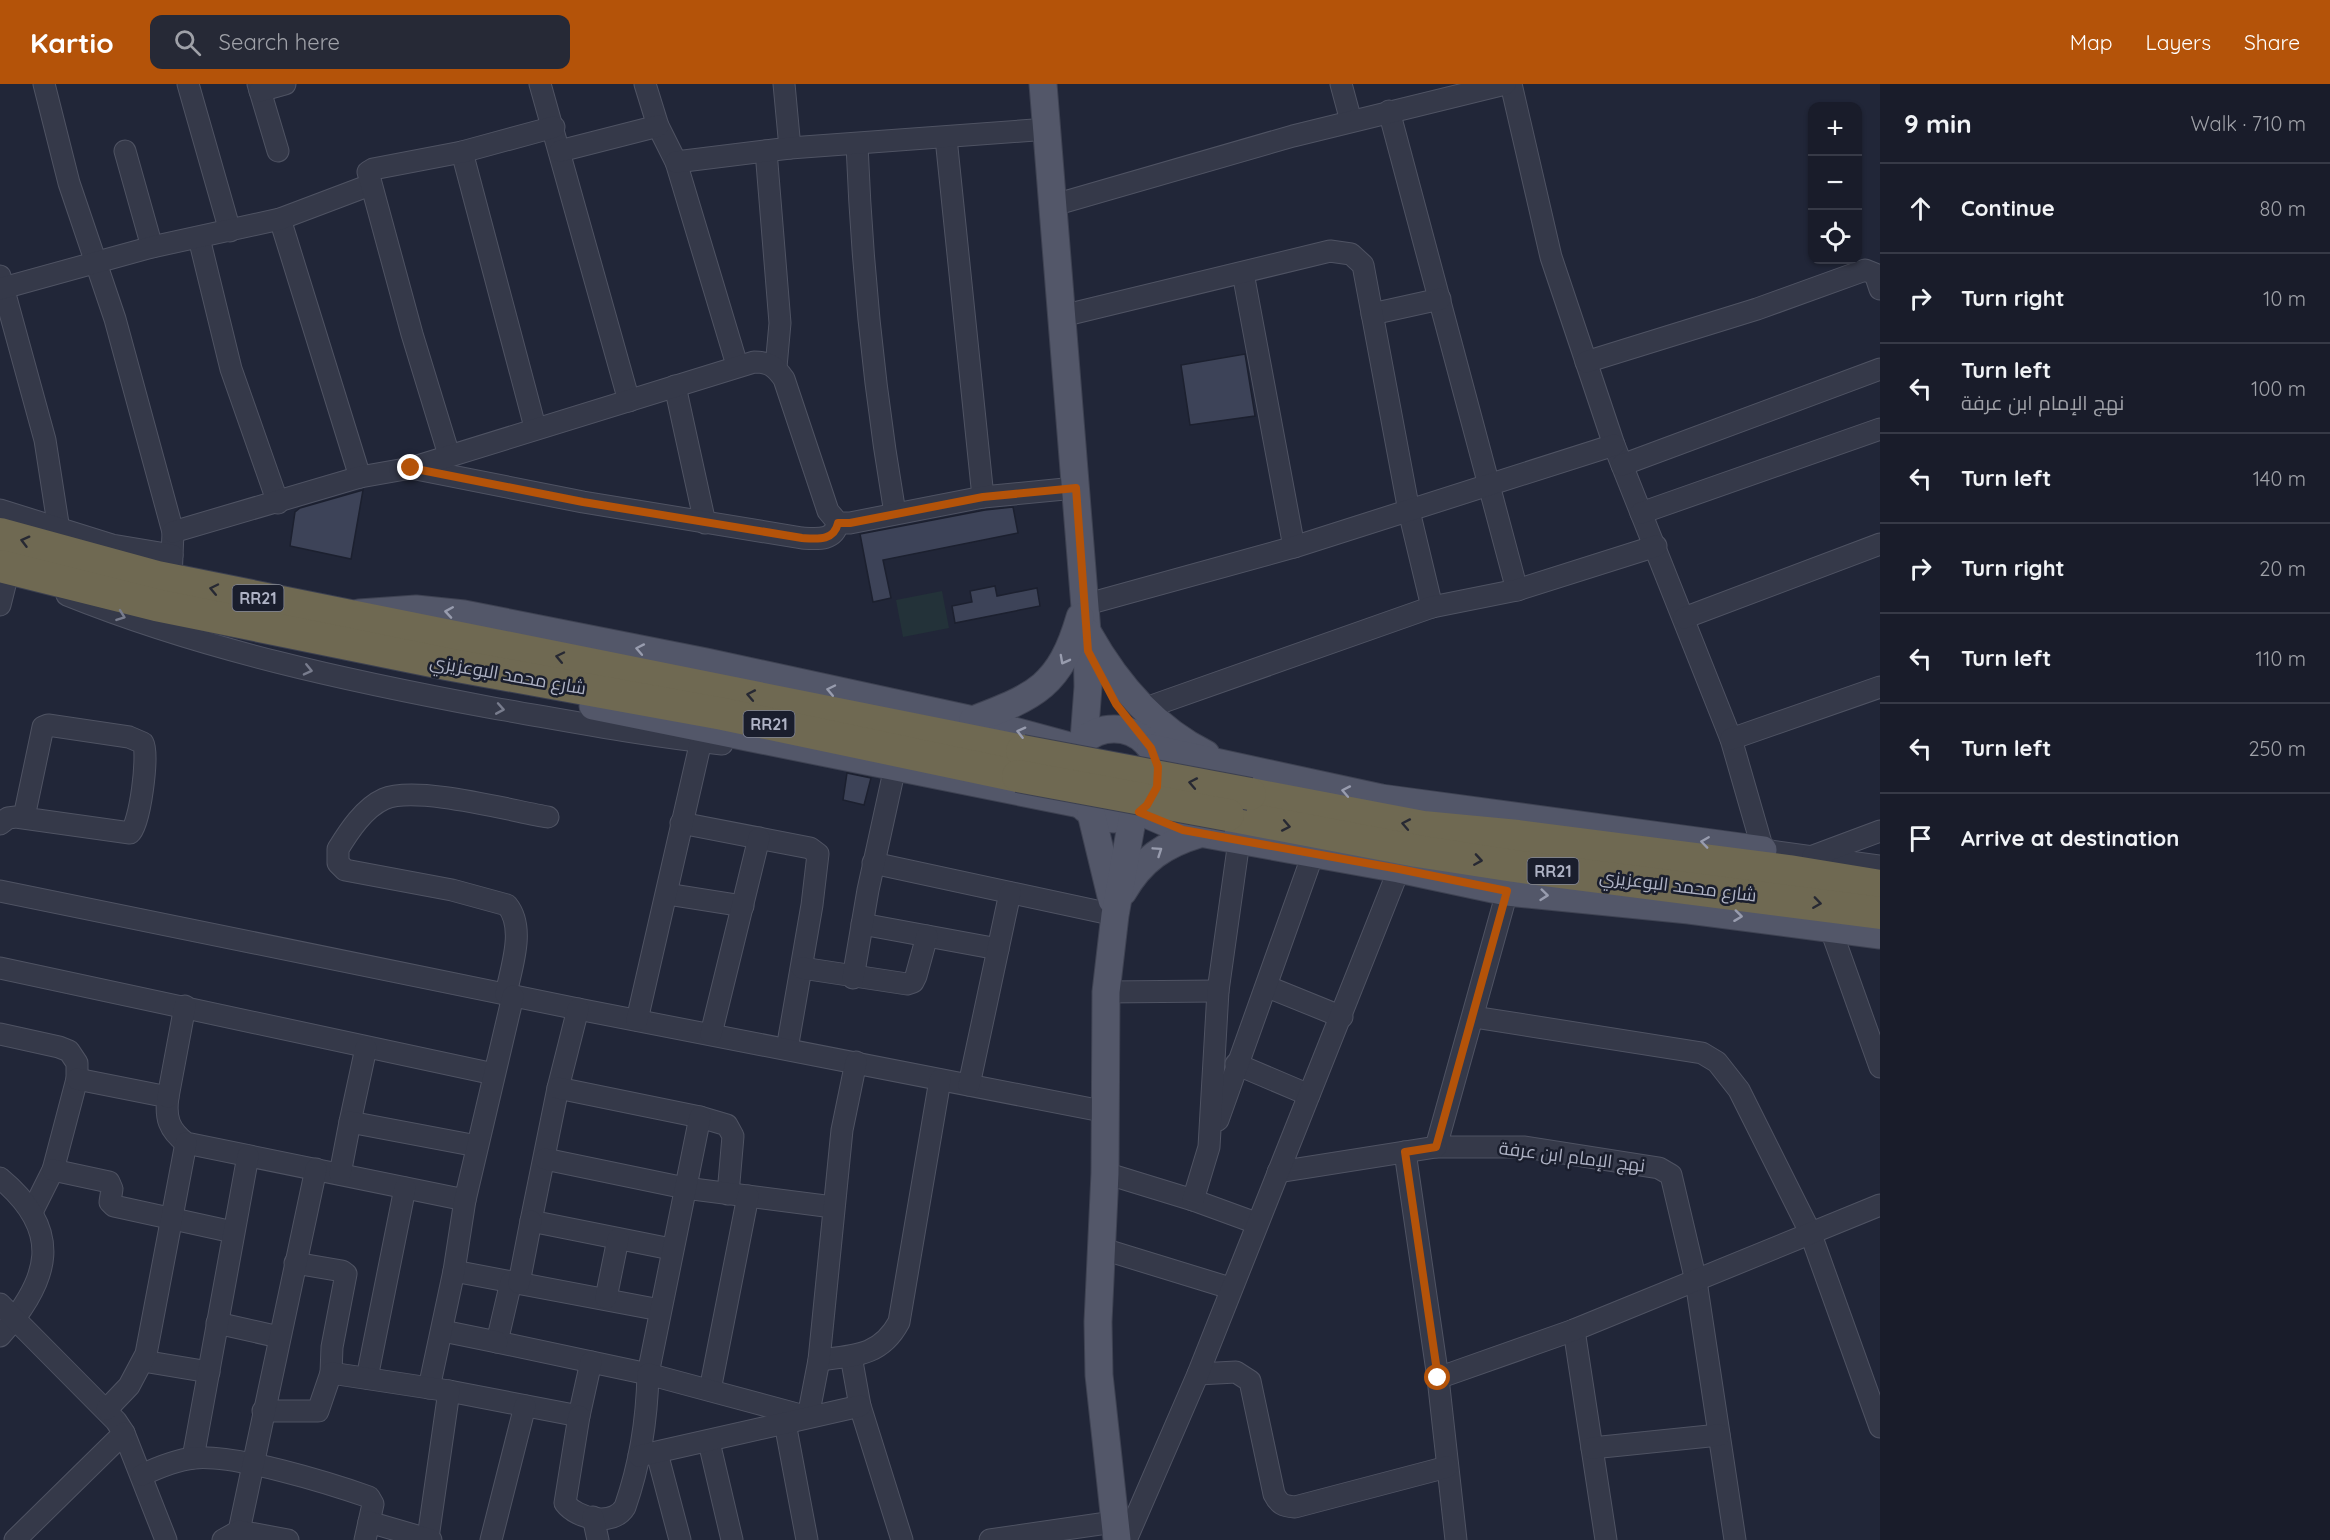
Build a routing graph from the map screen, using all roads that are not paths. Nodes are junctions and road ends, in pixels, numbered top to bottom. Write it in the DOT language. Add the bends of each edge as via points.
graph roads {
  1 [pos="44,84"];
  2 [pos="188,84"];
  3 [pos="285,84"];
  4 [pos="540,84"];
  5 [pos="645,84"];
  6 [pos="784,84"];
  7 [pos="1043,84"];
  8 [pos="1341,84"];
  9 [pos="1505,84"];
  10 [pos="1511,84"];
  11 [pos="259,87"];
  12 [pos="1389,111"];
  13 [pos="1351,121"];
  14 [pos="658,126"];
  15 [pos="554,127"];
  16 [pos="1047,129"];
  17 [pos="946,138"];
  18 [pos="857,145"];
  19 [pos="790,148"];
  20 [pos="125,151"];
  21 [pos="278,151"];
  22 [pos="560,151"];
  23 [pos="766,151"];
  24 [pos="462,152"];
  25 [pos="676,162"];
  26 [pos="370,185"];
  27 [pos="1054,205"];
  28 [pos="279,219"];
  29 [pos="230,231"];
  30 [pos="199,238"];
  31 [pos="152,247"];
  32 [pos="95,264"];
  33 [pos="1243,273"];
  34 [pos="1,284"];
  35 [pos="1880,289"];
  36 [pos="1440,299"];
  37 [pos="1372,314"];
  38 [pos="1062,316"];
  39 [pos="1586,362"];
  40 [pos="737,365"];
  41 [pos="776,367"];
  42 [pos="1880,369"];
  43 [pos="675,386"];
  44 [pos="629,401"];
  45 [pos="535,428"];
  46 [pos="1880,429"];
  47 [pos="1614,445"];
  48 [pos="449,455"];
  49 [pos="1622,465"];
  50 [pos="411,468"];
  51 [pos="360,477"];
  52 [pos="1487,486"];
  53 [pos="1076,488"];
  54 [pos="983,497"];
  55 [pos="278,503"];
  56 [pos="0,510"];
  57 [pos="1409,510"];
  58 [pos="896,513"];
  59 [pos="1641,513"];
  60 [pos="705,523"];
  61 [pos="838,523"];
  62 [pos="59,530"];
  63 [pos="174,532"];
  64 [pos="0,534"];
  65 [pos="1880,544"];
  66 [pos="1656,546"];
  67 [pos="1294,547"];
  68 [pos="172,567"];
  69 [pos="4,568"];
  70 [pos="1517,590"];
  71 [pos="0,605"];
  72 [pos="1084,605"];
  73 [pos="1432,607"];
  74 [pos="1684,618"];
  75 [pos="1088,641"];
  76 [pos="365,647"];
  77 [pos="1880,687"];
  78 [pos="1143,709"];
  79 [pos="962,728"];
  80 [pos="1731,739"];
  81 [pos="701,741"];
  82 [pos="773,742"];
  83 [pos="1145,743"];
  84 [pos="1081,744"];
  85 [pos="1020,764"];
  86 [pos="1228,765"];
  87 [pos="895,767"];
  88 [pos="1086,808"];
  89 [pos="1136,813"];
  90 [pos="24,817"];
  91 [pos="548,817"];
  92 [pos="1239,817"];
  93 [pos="681,823"];
  94 [pos="0,824"];
  95 [pos="1880,831"];
  96 [pos="1199,834"];
  97 [pos="759,838"];
  98 [pos="1880,838"];
  99 [pos="1763,850"];
  100 [pos="1313,854"];
  101 [pos="1810,857"];
  102 [pos="1880,860"];
  103 [pos="873,863"];
  104 [pos="1880,866"];
  105 [pos="1399,869"];
  106 [pos="1880,886"];
  107 [pos="0,891"];
  108 [pos="1507,891"];
  109 [pos="1010,893"];
  110 [pos="668,894"];
  111 [pos="744,906"];
  112 [pos="1880,913"];
  113 [pos="1115,915"];
  114 [pos="862,924"];
  115 [pos="1830,927"];
  116 [pos="1880,935"];
  117 [pos="927,936"];
  118 [pos="998,949"];
  119 [pos="0,968"];
  120 [pos="802,968"];
  121 [pos="853,978"];
  122 [pos="1268,987"];
  123 [pos="1218,991"];
  124 [pos="1106,992"];
  125 [pos="509,995"];
  126 [pos="185,1006"];
  127 [pos="578,1009"];
  128 [pos="1342,1017"];
  129 [pos="1474,1017"];
  130 [pos="637,1020"];
  131 [pos="0,1034"];
  132 [pos="711,1034"];
  133 [pos="366,1048"];
  134 [pos="787,1049"];
  135 [pos="856,1062"];
  136 [pos="1236,1064"];
  137 [pos="1880,1067"];
  138 [pos="494,1074"];
  139 [pos="77,1079"];
  140 [pos="940,1080"];
  141 [pos="969,1085"];
  142 [pos="558,1088"];
  143 [pos="1309,1095"];
  144 [pos="168,1097"];
  145 [pos="1107,1112"];
  146 [pos="700,1117"];
  147 [pos="350,1122"];
  148 [pos="186,1143"];
  149 [pos="477,1146"];
  150 [pos="1209,1146"];
  151 [pos="1436,1147"];
  152 [pos="1405,1152"];
  153 [pos="248,1156"];
  154 [pos="545,1160"];
  155 [pos="315,1169"];
  156 [pos="53,1170"];
  157 [pos="1278,1172"];
  158 [pos="1105,1173"];
  159 [pos="340,1174"];
  160 [pos="0,1178"];
  161 [pos="405,1188"];
  162 [pos="685,1188"];
  163 [pos="738,1195"];
  164 [pos="465,1200"];
  165 [pos="1193,1200"];
  166 [pos="1880,1205"];
  167 [pos="833,1207"];
  168 [pos="32,1212"];
  169 [pos="174,1219"];
  170 [pos="531,1221"];
  171 [pos="1256,1223"];
  172 [pos="233,1232"];
  173 [pos="1810,1232"];
  174 [pos="618,1239"];
  175 [pos="671,1249"];
  176 [pos="1104,1249"];
  177 [pos="295,1263"];
  178 [pos="454,1271"];
  179 [pos="1696,1281"];
  180 [pos="515,1282"];
  181 [pos="1230,1288"];
  182 [pos="606,1298"];
  183 [pos="0,1304"];
  184 [pos="660,1310"];
  185 [pos="15,1319"];
  186 [pos="217,1323"];
  187 [pos="1574,1330"];
  188 [pos="443,1331"];
  189 [pos="0,1336"];
  190 [pos="279,1337"];
  191 [pos="497,1342"];
  192 [pos="851,1356"];
  193 [pos="819,1360"];
  194 [pos="143,1361"];
  195 [pos="591,1362"];
  196 [pos="209,1372"];
  197 [pos="331,1373"];
  198 [pos="648,1374"];
  199 [pos="1198,1374"];
  200 [pos="367,1378"];
  201 [pos="1438,1378"];
  202 [pos="439,1389"];
  203 [pos="710,1390"];
  204 [pos="525,1406"];
  205 [pos="860,1406"];
  206 [pos="106,1410"];
  207 [pos="263,1411"];
  208 [pos="579,1416"];
  209 [pos="808,1417"];
  210 [pos="785,1423"];
  211 [pos="1880,1427"];
  212 [pos="124,1433"];
  213 [pos="1719,1435"];
  214 [pos="709,1442"];
  215 [pos="1592,1448"];
  216 [pos="648,1455"];
  217 [pos="194,1458"];
  218 [pos="252,1465"];
  219 [pos="1447,1467"];
  220 [pos="142,1475"];
  221 [pos="593,1517"];
  222 [pos="367,1531"];
  223 [pos="1119,1534"];
  224 [pos="231,1535"];
  225 [pos="430,1539"];
  226 [pos="15,1540"];
  227 [pos="166,1540"];
  228 [pos="288,1540"];
  229 [pos="491,1540"];
  230 [pos="598,1540"];
  231 [pos="680,1540"];
  232 [pos="732,1540"];
  233 [pos="807,1540"];
  234 [pos="903,1540"];
  235 [pos="990,1540"];
  236 [pos="1456,1540"];
  237 [pos="1606,1540"];
  238 [pos="1735,1540"];
  1 -- 32 [label="street"];
  2 -- 29 [label="street"];
  3 -- 11 [label="street"];
  4 -- 15 [label="street"];
  5 -- 14 [label="street"];
  6 -- 19 [label="street"];
  7 -- 16 [label="main road"];
  8 -- 13 [label="street"];
  9 -- 12 [label="street"];
  10 -- 39 [label="street" via="1551,257"];
  11 -- 21 [label="street"];
  12 -- 13 [label="street"];
  12 -- 36 [label="street"];
  13 -- 27 [label="street"];
  14 -- 22 [label="street"];
  14 -- 25 [label="street"];
  15 -- 22 [label="street"];
  15 -- 24 [label="street"];
  16 -- 17 [label="street"];
  16 -- 27 [label="main road"];
  17 -- 18 [label="street"];
  17 -- 54 [label="street"];
  18 -- 19 [label="street"];
  18 -- 58 [label="street" via="878,416"];
  19 -- 23 [label="street"];
  20 -- 31 [label="street"];
  22 -- 44 [label="street"];
  23 -- 25 [label="street"];
  23 -- 41 [label="street" via="780,323"];
  24 -- 26 [label="street" via="373,169 368,172"];
  24 -- 45 [label="street"];
  25 -- 40 [label="street"];
  26 -- 28 [label="street"];
  26 -- 48 [label="street"];
  27 -- 38 [label="main road"];
  28 -- 29 [label="street"];
  28 -- 51 [label="street"];
  29 -- 30 [label="street"];
  30 -- 31 [label="street"];
  30 -- 55 [label="street" via="231,369"];
  31 -- 32 [label="street"];
  32 -- 34 [label="street"];
  32 -- 63 [label="street" via="115,319"];
  33 -- 37 [label="street" via="1330,251 1351,254 1363,265"];
  33 -- 38 [label="street"];
  33 -- 67 [label="street"];
  34 -- 62 [label="street" via="45,440"];
  35 -- 39 [label="street" via="1875,274 1865,270 1757,309"];
  36 -- 37 [label="street"];
  36 -- 52 [label="street"];
  37 -- 57 [label="street"];
  38 -- 53 [label="main road"];
  39 -- 47 [label="street"];
  40 -- 41 [label="street" via="765,362"];
  40 -- 43 [label="street"];
  41 -- 61 [label="street" via="784,379 828,511"];
  42 -- 49 [label="street"];
  43 -- 44 [label="street"];
  43 -- 60 [label="street"];
  44 -- 45 [label="street"];
  45 -- 48 [label="street"];
  46 -- 59 [label="street"];
  47 -- 49 [label="street"];
  47 -- 52 [label="street"];
  48 -- 50 [label="street"];
  49 -- 59 [label="street"];
  50 -- 51 [label="street"];
  50 -- 60 [label="street"];
  51 -- 55 [label="street"];
  52 -- 57 [label="street"];
  52 -- 70 [label="street"];
  53 -- 54 [label="street"];
  53 -- 72 [label="main road"];
  54 -- 58 [label="street"];
  55 -- 63 [label="street"];
  56 -- 62 [label="street"];
  57 -- 67 [label="street"];
  57 -- 73 [label="street"];
  58 -- 61 [label="street"];
  59 -- 66 [label="street"];
  60 -- 61 [label="street" via="814,539 832,535"];
  62 -- 68 [label="street"];
  63 -- 68 [label="street"];
  68 -- 64 [label="highway, شارع محمد البوعزيزي / RR21, one-way"];
  65 -- 74 [label="street"];
  66 -- 70 [label="street"];
  66 -- 74 [label="street"];
  67 -- 72 [label="street"];
  79 -- 68 [label="highway, شارع محمد البوعزيزي / RR21, one-way" via="343,616"];
  69 -- 71 [label="street"];
  69 -- 76 [label="highway, شارع محمد البوعزيزي / RR21" via="156,605"];
  69 -- 81 [label="street, one-way" via="143,624 282,664 448,700"];
  70 -- 73 [label="street"];
  72 -- 75 [label="main road"];
  72 -- 79 [label="main road, one-way" via="1069,652 1051,680 1019,702"];
  73 -- 78 [label="street"];
  74 -- 80 [label="street"];
  75 -- 78 [label="main road"];
  75 -- 83 [label="main road" via="1116,704"];
  75 -- 84 [label="main road"];
  76 -- 82 [label="main road" via="441,673"];
  76 -- 85 [label="highway, شارع محمد البوعزيزي / RR21" via="723,714"];
  77 -- 80 [label="street"];
  78 -- 86 [label="main road" via="1198,750"];
  84 -- 79 [label="main road, one-way"];
  79 -- 85 [label="highway, RR21"];
  80 -- 99 [label="street"];
  81 -- 82 [label="street" via="746,745"];
  81 -- 93 [label="street"];
  82 -- 87 [label="main road"];
  83 -- 84 [label="main road" via="1117,729 1094,734"];
  86 -- 83 [label="main road, one-way"];
  83 -- 89 [label="main road" via="1158,767 1157,787 1147,805"];
  84 -- 88 [label="main road" via="1069,777 1074,796"];
  85 -- 92 [label="highway, RR21, bridge"];
  99 -- 86 [label="main road, one-way" via="1382,798"];
  87 -- 88 [label="main road"];
  87 -- 103 [label="street"];
  88 -- 89 [label="main road" via="1112,819"];
  88 -- 113 [label="main road"];
  89 -- 96 [label="main road"];
  89 -- 113 [label="main road"];
  90 -- 90 [label="street" via="43,727 129,737 143,743 147,753 145,768 136,824 130,833"];
  90 -- 94 [label="street" via="8,818"];
  91 -- 125 [label="street" via="436,797 398,795 372,807 338,849 338,864 345,870 452,890 507,905 515,919 516,938"];
  92 -- 96 [label="main road"];
  92 -- 100 [label="main road"];
  106 -- 92 [label="highway, شارع محمد البوعزيزي / RR21, one-way" via="1530,838 1423,827"];
  92 -- 112 [label="highway, شارع محمد البوعزيزي / RR21, one-way" via="1471,859"];
  92 -- 123 [label="street"];
  93 -- 97 [label="street"];
  93 -- 110 [label="street"];
  95 -- 101 [label="street"];
  113 -- 96 [label="main road, one-way" via="1121,896 1144,861 1161,849"];
  97 -- 111 [label="street"];
  97 -- 120 [label="street" via="810,848 818,854"];
  98 -- 102 [label="street"];
  99 -- 101 [label="street"];
  100 -- 105 [label="main road"];
  100 -- 122 [label="street"];
  101 -- 104 [label="street"];
  103 -- 109 [label="street"];
  103 -- 114 [label="street"];
  105 -- 108 [label="main road"];
  105 -- 128 [label="street"];
  107 -- 125 [label="street"];
  108 -- 115 [label="main road, one-way"];
  108 -- 129 [label="street"];
  109 -- 113 [label="street"];
  109 -- 118 [label="street"];
  110 -- 111 [label="street"];
  110 -- 130 [label="street"];
  111 -- 132 [label="street"];
  113 -- 124 [label="main road"];
  114 -- 117 [label="street"];
  114 -- 121 [label="street"];
  115 -- 116 [label="main road"];
  115 -- 137 [label="street"];
  117 -- 118 [label="street"];
  117 -- 121 [label="street" via="913,982"];
  118 -- 141 [label="street"];
  119 -- 126 [label="street"];
  120 -- 121 [label="street"];
  120 -- 134 [label="street"];
  122 -- 128 [label="street"];
  122 -- 136 [label="street"];
  123 -- 124 [label="street"];
  123 -- 150 [label="street"];
  124 -- 145 [label="main road"];
  125 -- 127 [label="street"];
  125 -- 138 [label="street"];
  126 -- 133 [label="street"];
  126 -- 144 [label="street"];
  127 -- 130 [label="street"];
  127 -- 142 [label="street"];
  128 -- 143 [label="street"];
  129 -- 151 [label="street"];
  129 -- 173 [label="street" via="1702,1053 1717,1062 1739,1090"];
  130 -- 132 [label="street"];
  131 -- 139 [label="street" via="69,1051 77,1063"];
  132 -- 134 [label="street"];
  133 -- 138 [label="street"];
  133 -- 147 [label="street"];
  134 -- 135 [label="street"];
  135 -- 140 [label="street"];
  135 -- 167 [label="street" via="842,1130"];
  136 -- 143 [label="street"];
  136 -- 150 [label="street"];
  138 -- 149 [label="street"];
  139 -- 144 [label="street"];
  139 -- 156 [label="street"];
  140 -- 141 [label="street"];
  140 -- 192 [label="street" via="898,1322 878,1348"];
  141 -- 145 [label="street"];
  142 -- 146 [label="street"];
  142 -- 154 [label="street"];
  143 -- 157 [label="street"];
  144 -- 148 [label="street" via="170,1128"];
  145 -- 158 [label="main road"];
  146 -- 162 [label="street"];
  146 -- 163 [label="street" via="731,1129"];
  147 -- 149 [label="street"];
  147 -- 159 [label="street"];
  148 -- 153 [label="street"];
  148 -- 169 [label="street"];
  149 -- 164 [label="street"];
  150 -- 165 [label="street"];
  151 -- 152 [label="street, نهج الإمام ابن عرفة"];
  151 -- 179 [label="street, نهج الإمام ابن عرفة" via="1542,1149 1665,1170 1673,1181"];
  152 -- 157 [label="street, نهج الإمام ابن عرفة"];
  152 -- 201 [label="street"];
  153 -- 155 [label="street"];
  153 -- 172 [label="street"];
  154 -- 162 [label="street"];
  154 -- 170 [label="street"];
  155 -- 159 [label="street"];
  155 -- 177 [label="street"];
  156 -- 168 [label="street"];
  156 -- 169 [label="street" via="109,1182 114,1206"];
  157 -- 171 [label="street"];
  158 -- 165 [label="street"];
  158 -- 176 [label="main road"];
  159 -- 161 [label="street"];
  160 -- 168 [label="street"];
  161 -- 164 [label="street"];
  161 -- 200 [label="street"];
  162 -- 163 [label="street"];
  162 -- 175 [label="street"];
  163 -- 167 [label="street"];
  163 -- 203 [label="street"];
  164 -- 178 [label="street"];
  165 -- 171 [label="street"];
  166 -- 173 [label="street"];
  167 -- 193 [label="street"];
  168 -- 185 [label="street" via="44,1240 43,1264 34,1291"];
  169 -- 172 [label="street"];
  169 -- 194 [label="street" via="152,1334"];
  170 -- 174 [label="street"];
  170 -- 180 [label="street"];
  171 -- 181 [label="street"];
  172 -- 186 [label="street"];
  173 -- 179 [label="street"];
  173 -- 211 [label="street"];
  174 -- 175 [label="street"];
  174 -- 182 [label="street"];
  175 -- 184 [label="street"];
  176 -- 181 [label="street"];
  176 -- 223 [label="main road" via="1098,1322 1099,1375"];
  177 -- 190 [label="street"];
  177 -- 197 [label="street" via="346,1274"];
  178 -- 180 [label="street"];
  178 -- 188 [label="street"];
  179 -- 187 [label="street"];
  179 -- 213 [label="street, نهج الإمام ابن عرفة"];
  180 -- 182 [label="street"];
  180 -- 191 [label="street"];
  181 -- 199 [label="street"];
  182 -- 184 [label="street"];
  183 -- 185 [label="street"];
  184 -- 198 [label="street"];
  185 -- 189 [label="street"];
  185 -- 206 [label="street"];
  186 -- 190 [label="street"];
  186 -- 196 [label="street"];
  187 -- 201 [label="street"];
  187 -- 215 [label="street"];
  188 -- 191 [label="street"];
  188 -- 202 [label="street"];
  190 -- 207 [label="street"];
  191 -- 195 [label="street"];
  192 -- 193 [label="street"];
  192 -- 205 [label="street"];
  193 -- 209 [label="street"];
  194 -- 196 [label="street"];
  194 -- 206 [label="street" via="129,1386"];
  195 -- 198 [label="street"];
  195 -- 208 [label="street"];
  196 -- 217 [label="street"];
  197 -- 200 [label="street"];
  197 -- 207 [label="street" via="318,1411"];
  198 -- 203 [label="street"];
  198 -- 216 [label="street"];
  199 -- 219 [label="street" via="1236,1372 1250,1381 1274,1494 1285,1506 1295,1507"];
  199 -- 223 [label="street"];
  200 -- 202 [label="street"];
  201 -- 219 [label="street"];
  202 -- 204 [label="street"];
  202 -- 225 [label="street"];
  203 -- 209 [label="street"];
  204 -- 208 [label="street"];
  204 -- 229 [label="street"];
  205 -- 209 [label="street"];
  205 -- 234 [label="street"];
  206 -- 212 [label="street"];
  207 -- 218 [label="street"];
  208 -- 221 [label="street" via="564,1498 575,1513"];
  209 -- 210 [label="street"];
  210 -- 214 [label="street"];
  210 -- 233 [label="street"];
  212 -- 220 [label="street"];
  212 -- 226 [label="street"];
  213 -- 215 [label="street"];
  213 -- 238 [label="street, نهج الإمام ابن عرفة"];
  214 -- 216 [label="street"];
  214 -- 232 [label="street"];
  215 -- 237 [label="street"];
  216 -- 221 [label="street" via="621,1513 612,1518"];
  216 -- 231 [label="street"];
  217 -- 218 [label="street"];
  217 -- 220 [label="street"];
  218 -- 222 [label="street" via="369,1497 373,1504"];
  218 -- 224 [label="street"];
  219 -- 236 [label="street"];
  220 -- 227 [label="street"];
  221 -- 230 [label="street"];
  222 -- 225 [label="street"];
  223 -- 235 [label="street"];
  224 -- 228 [label="street"];
}
